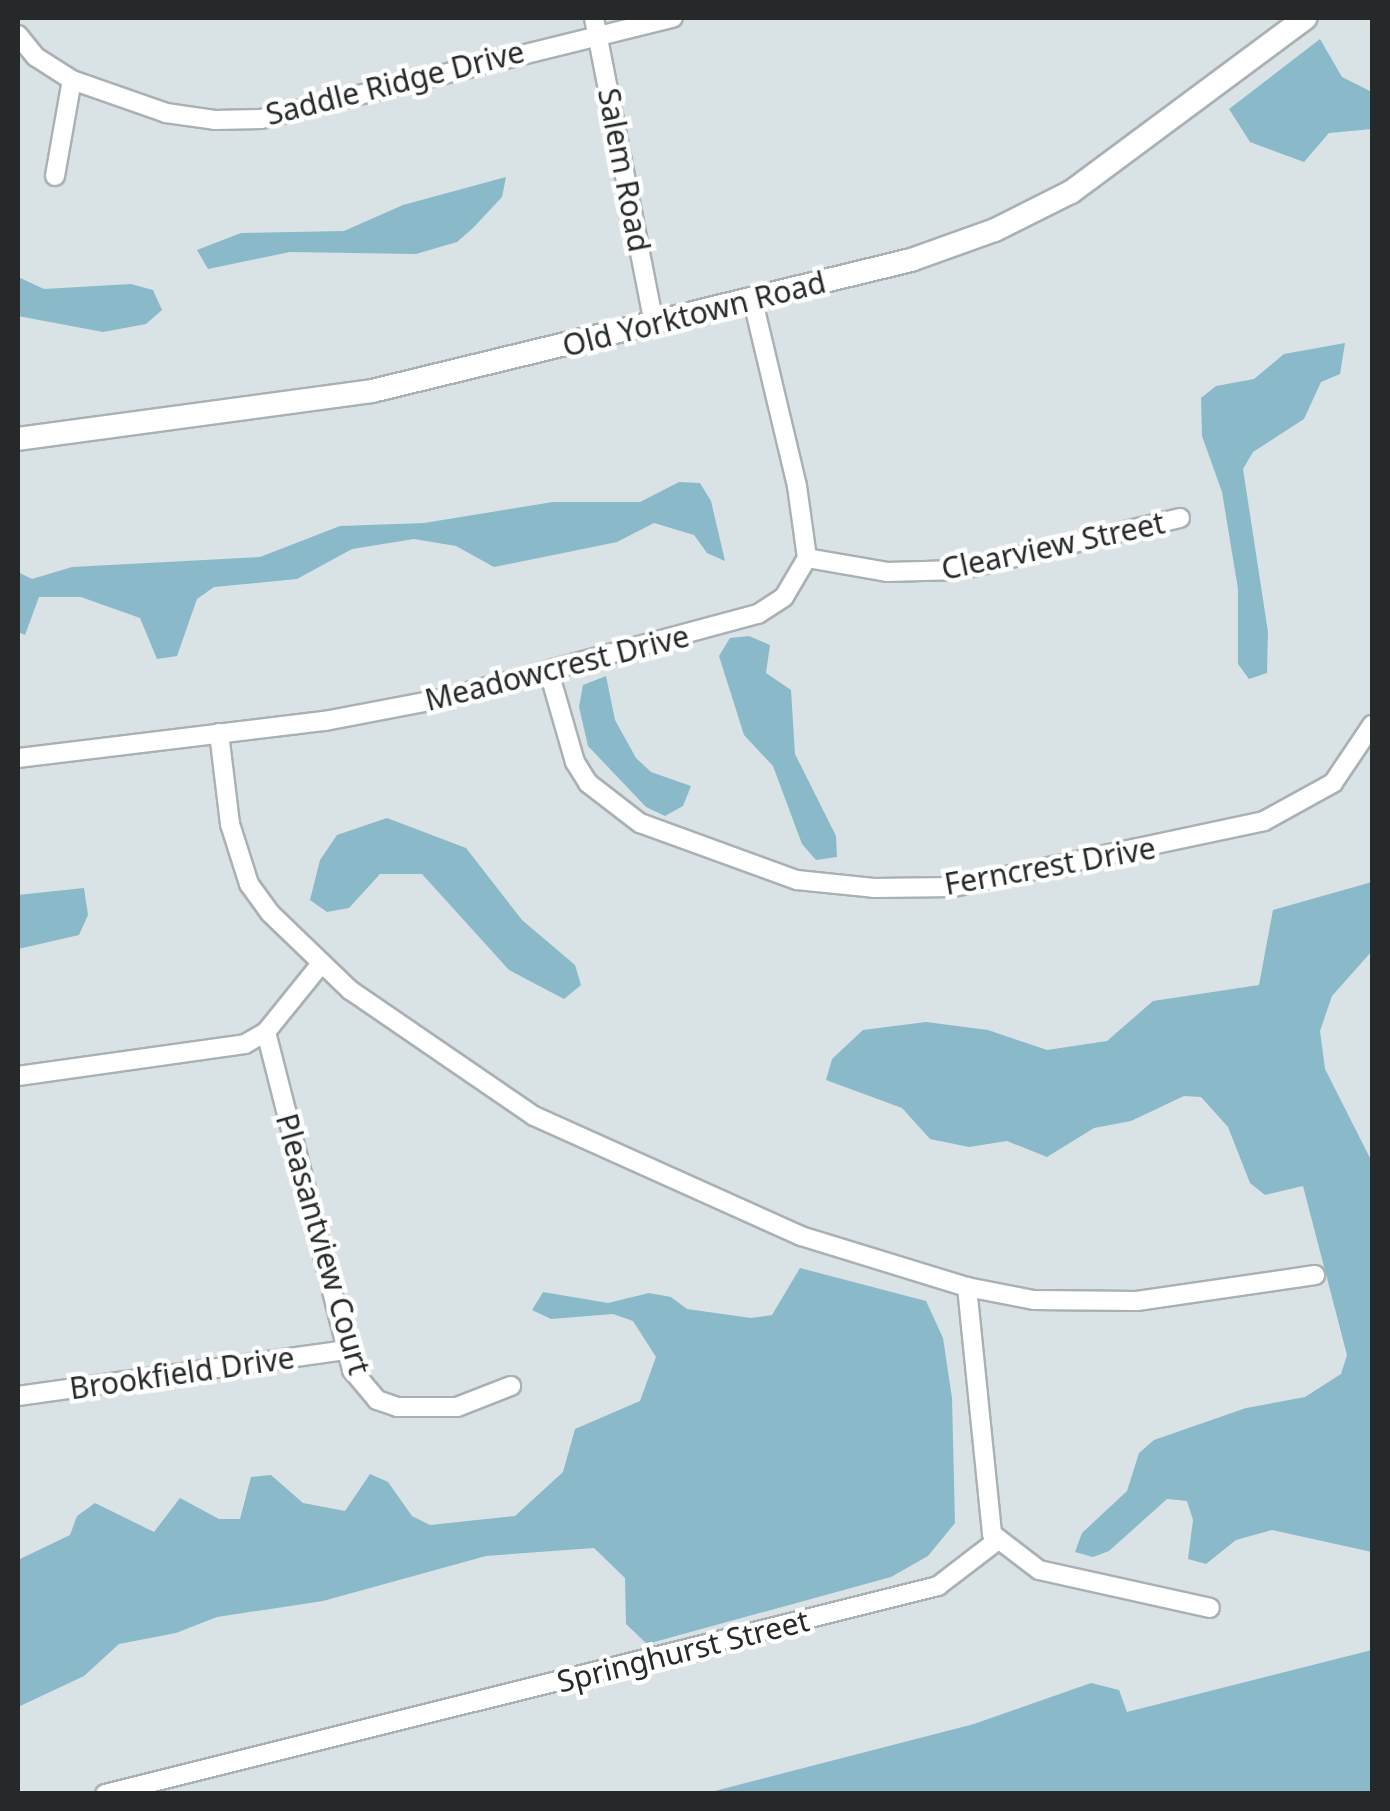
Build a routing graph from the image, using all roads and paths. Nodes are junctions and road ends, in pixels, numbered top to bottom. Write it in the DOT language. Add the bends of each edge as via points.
graph roads {
  1 [pos="673,18"];
  2 [pos="1305,18"];
  3 [pos="596,26"];
  4 [pos="18,36"];
  5 [pos="72,80"];
  6 [pos="55,176"];
  7 [pos="753,301"];
  8 [pos="654,323"];
  9 [pos="18,440"];
  10 [pos="1180,518"];
  11 [pos="806,558"];
  12 [pos="549,672"];
  13 [pos="1372,725"];
  14 [pos="219,734"];
  15 [pos="18,758"];
  16 [pos="320,965"];
  17 [pos="266,1032"];
  18 [pos="18,1076"];
  19 [pos="1315,1275"];
  20 [pos="967,1288"];
  21 [pos="347,1350"];
  22 [pos="511,1386"];
  23 [pos="18,1396"];
  24 [pos="998,1540"];
  25 [pos="1210,1608"];
  26 [pos="106,1794"];
  1 -- 3 [label="street, Saddle Ridge Drive"];
  2 -- 7 [label="main road, Old Yorktown Road" via="1156,134 1032,214 911,260"];
  3 -- 5 [label="street, Saddle Ridge Drive" via="261,118 166,114"];
  3 -- 8 [label="street, Salem Road"];
  4 -- 5 [label="street, Saddle Ridge Drive"];
  5 -- 6 [label="street"];
  7 -- 8 [label="main road, Old Yorktown Road"];
  7 -- 11 [label="street" via="797,486"];
  8 -- 9 [label="main road, Old Yorktown Road" via="372,391"];
  10 -- 11 [label="street, Clearview Street" via="960,570 887,572"];
  11 -- 12 [label="street, Meadowcrest Drive" via="784,597 758,614"];
  12 -- 13 [label="street, Ferncrest Drive" via="575,762 588,783 640,824 796,880 874,888 954,887 1264,820 1333,783"];
  12 -- 14 [label="street, Meadowcrest Drive" via="325,721"];
  14 -- 15 [label="street, Meadowcrest Drive"];
  14 -- 16 [label="street" via="230,824 249,884"];
  16 -- 17 [label="street"];
  16 -- 20 [label="street" via="534,1116 800,1236"];
  17 -- 18 [label="street" via="245,1044"];
  17 -- 21 [label="street, Pleasantview Court"];
  19 -- 20 [label="street" via="1137,1300 1034,1300"];
  20 -- 24 [label="street" via="983,1487"];
  21 -- 22 [label="street, Pleasantview Court" via="363,1387 398,1407 457,1407"];
  21 -- 23 [label="street, Brookfield Drive"];
  24 -- 25 [label="street" via="1039,1570"];
  24 -- 26 [label="street, Springhurst Street" via="938,1586"];
}
